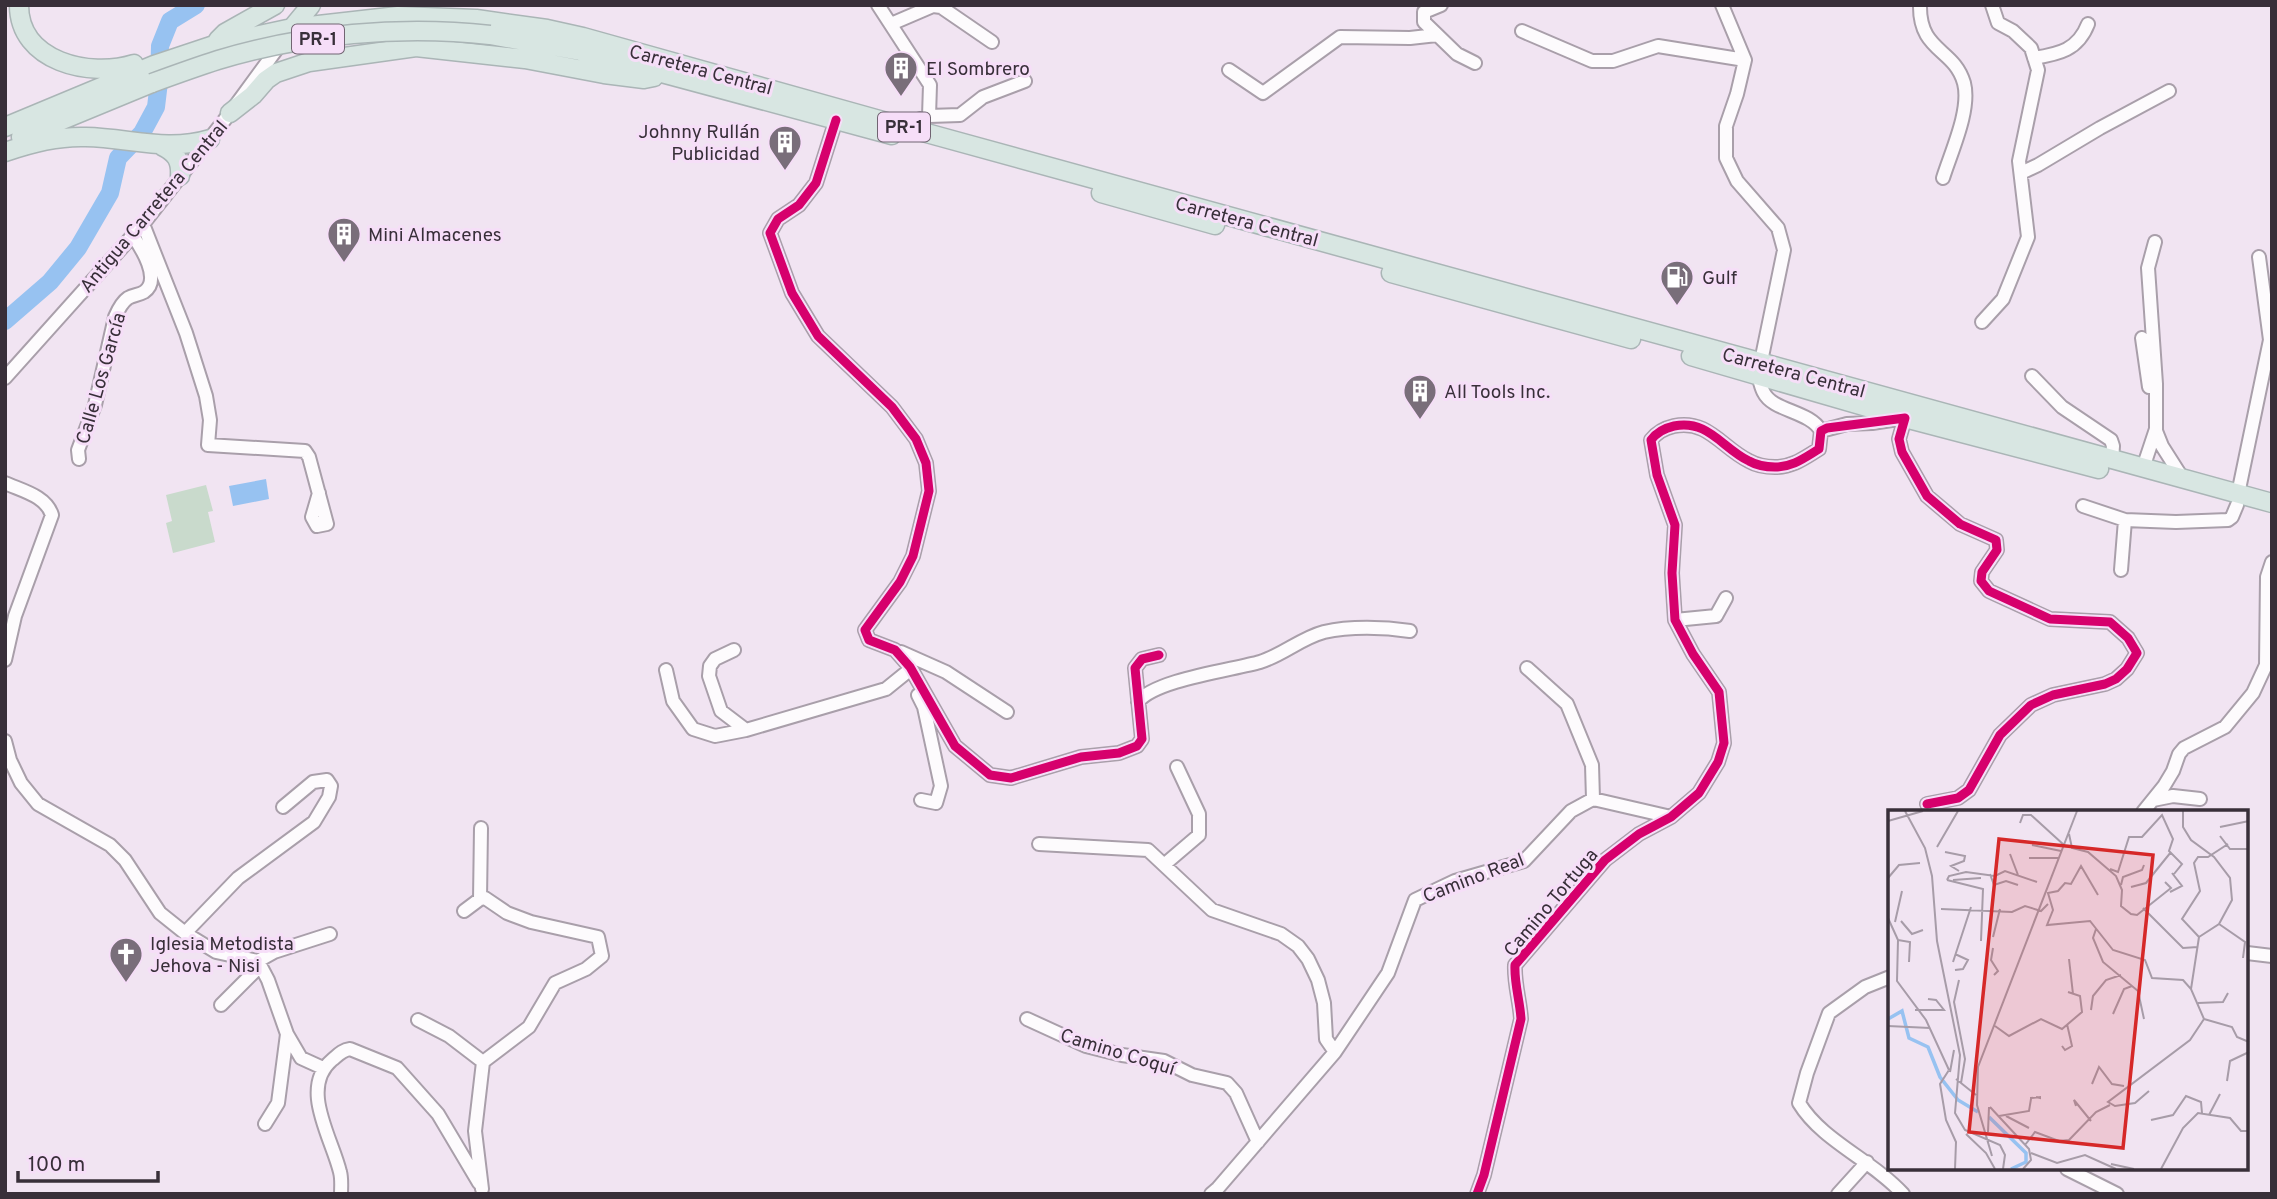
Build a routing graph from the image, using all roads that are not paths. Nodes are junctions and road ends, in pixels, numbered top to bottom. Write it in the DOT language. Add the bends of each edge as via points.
graph roads {
  1 [pos="19,5"];
  2 [pos="275,5"];
  3 [pos="300,5"];
  4 [pos="311,5"];
  5 [pos="368,5"];
  6 [pos="878,5"];
  7 [pos="1441,5"];
  8 [pos="1722,5"];
  9 [pos="1920,5"];
  10 [pos="1992,5"];
  11 [pos="398,16"];
  12 [pos="891,24"];
  13 [pos="2088,24"];
  14 [pos="292,28"];
  15 [pos="1522,31"];
  16 [pos="1437,35"];
  17 [pos="992,43"];
  18 [pos="214,45"];
  19 [pos="2034,58"];
  20 [pos="1745,60"];
  21 [pos="318,61"];
  22 [pos="1475,63"];
  23 [pos="154,65"];
  24 [pos="1229,70"];
  25 [pos="668,74"];
  26 [pos="1025,82"];
  27 [pos="2169,92"];
  28 [pos="230,113"];
  29 [pos="929,116"];
  30 [pos="836,120"];
  31 [pos="901,126"];
  32 [pos="5,127"];
  33 [pos="210,139"];
  34 [pos="5,144"];
  35 [pos="162,146"];
  36 [pos="5,152"];
  37 [pos="2021,173"];
  38 [pos="180,176"];
  39 [pos="1943,178"];
  40 [pos="143,224"];
  41 [pos="132,234"];
  42 [pos="2155,242"];
  43 [pos="2259,257"];
  44 [pos="1982,321"];
  45 [pos="2142,338"];
  46 [pos="1759,369"];
  47 [pos="2032,376"];
  48 [pos="5,378"];
  49 [pos="1905,418"];
  50 [pos="1821,430"];
  51 [pos="2156,431"];
  52 [pos="79,459"];
  53 [pos="2112,460"];
  54 [pos="2143,468"];
  55 [pos="2183,479"];
  56 [pos="5,483"];
  57 [pos="319,493"];
  58 [pos="2237,500"];
  59 [pos="2272,503"];
  60 [pos="2083,506"];
  61 [pos="2272,515"];
  62 [pos="2125,520"];
  63 [pos="2272,562"];
  64 [pos="2121,570"];
  65 [pos="1726,598"];
  66 [pos="1675,620"];
  67 [pos="1410,631"];
  68 [pos="734,649"];
  69 [pos="895,650"];
  70 [pos="1159,655"];
  71 [pos="5,660"];
  72 [pos="1527,668"];
  73 [pos="909,669"];
  74 [pos="666,670"];
  75 [pos="1138,702"];
  76 [pos="1007,712"];
  77 [pos="746,730"];
  78 [pos="5,741"];
  79 [pos="1177,766"];
  80 [pos="1593,799"];
  81 [pos="2200,799"];
  82 [pos="921,800"];
  83 [pos="2153,800"];
  84 [pos="1927,804"];
  85 [pos="283,807"];
  86 [pos="2145,810"];
  87 [pos="1671,817"];
  88 [pos="481,828"];
  89 [pos="1039,844"];
  90 [pos="1165,864"];
  91 [pos="481,898"];
  92 [pos="464,911"];
  93 [pos="185,933"];
  94 [pos="330,934"];
  95 [pos="2249,953"];
  96 [pos="2272,956"];
  97 [pos="257,961"];
  98 [pos="1888,978"];
  99 [pos="220,1004"];
  100 [pos="1027,1019"];
  101 [pos="418,1020"];
  102 [pos="287,1034"];
  103 [pos="1335,1052"];
  104 [pos="483,1062"];
  105 [pos="323,1068"];
  106 [pos="265,1124"];
  107 [pos="1258,1142"];
  108 [pos="1867,1162"];
  109 [pos="2071,1171"];
  110 [pos="484,1191"];
  111 [pos="341,1194"];
  112 [pos="1211,1194"];
  113 [pos="1477,1194"];
  114 [pos="1838,1194"];
  115 [pos="1903,1194"];
  116 [pos="2117,1194"];
  1 -- 23 [label="highway" via="29,37 56,61 109,70"];
  2 -- 18 [label="highway" via="225,33"];
  3 -- 14 [label="highway"];
  4 -- 14 [label="highway"];
  5 -- 11 [label="highway"];
  6 -- 12 [label="street"];
  7 -- 16 [label="street" via="1424,12 1423,22"];
  8 -- 20 [label="street"];
  9 -- 39 [label="street" via="1925,35 1964,82 1964,113"];
  10 -- 19 [label="street" via="1997,23 2031,48"];
  11 -- 14 [label="highway, Carretera Central / PR-1"];
  11 -- 31 [label="highway, Carretera Central / PR-1" via="476,19 547,29"];
  12 -- 17 [label="street" via="933,6 942,7"];
  12 -- 29 [label="street" via="930,85"];
  13 -- 19 [label="street" via="2071,47"];
  14 -- 18 [label="highway, Carretera Central / PR-1"];
  14 -- 21 [label="highway" via="300,47"];
  14 -- 28 [label="street, Antigua Carretera Central"];
  15 -- 20 [label="street" via="1592,61 1614,61 1658,46"];
  16 -- 22 [label="street"];
  16 -- 24 [label="street" via="1340,37 1263,93"];
  18 -- 23 [label="highway, PR-1"];
  19 -- 37 [label="street" via="2038,70 2019,161"];
  20 -- 46 [label="street" via="1726,126 1726,158 1737,181 1778,228 1784,250"];
  21 -- 25 [label="highway" via="416,47 644,79"];
  21 -- 28 [label="highway" via="276,74"];
  23 -- 32 [label="highway, PR-1"];
  25 -- 30 [label="highway, Carretera Central / PR-1"];
  25 -- 34 [label="highway, Carretera Central / PR-1, bridge" via="580,51 455,31 311,40 220,60 152,83"];
  26 -- 29 [label="street" via="983,97 961,115"];
  27 -- 37 [label="street"];
  28 -- 33 [label="street, Antigua Carretera Central"];
  29 -- 31 [label="street"];
  30 -- 46 [label="highway, Carretera Central / PR-1" via="1636,340"];
  30 -- 69 [label="street" via="816,183 799,205 778,219 770,233 792,293 818,335 892,407 916,439 926,463 929,491 913,556 865,630 869,639"];
  31 -- 46 [label="highway, Carretera Central / PR-1" via="1585,313"];
  33 -- 35 [label="highway"];
  33 -- 38 [label="street, Antigua Carretera Central"];
  35 -- 36 [label="highway" via="67,138"];
  35 -- 38 [label="highway" via="178,159"];
  37 -- 44 [label="street" via="2028,237 2003,299"];
  38 -- 40 [label="street, Antigua Carretera Central"];
  40 -- 41 [label="street, Antigua Carretera Central"];
  40 -- 57 [label="street" via="206,396 208,446 305,451"];
  41 -- 48 [label="street, Antigua Carretera Central"];
  41 -- 52 [label="street, Calle Los García" via="148,264 151,281 144,292 122,304 115,317"];
  42 -- 51 [label="street" via="2148,268"];
  43 -- 58 [label="street" via="2270,340"];
  45 -- 51 [label="street"];
  46 -- 49 [label="highway, Carretera Central / PR-1"];
  46 -- 50 [label="street" via="1768,398 1811,419"];
  46 -- 53 [label="highway, Carretera Central / PR-1"];
  47 -- 53 [label="street" via="2062,407 2111,440"];
  49 -- 50 [label="street"];
  49 -- 58 [label="highway, Carretera Central / PR-1"];
  49 -- 84 [label="street" via="1899,439 1902,452 1927,496 1960,524 1996,540 1997,550 1982,572 1981,582 1989,591 2050,620 2110,622 2137,653 2116,679 2031,705 2000,735 1969,790 1958,798"];
  50 -- 66 [label="street, Camino Tortuga" via="1819,449 1794,465 1776,467 1748,461 1716,435 1693,425 1671,426 1654,435 1657,475 1675,525"];
  51 -- 54 [label="street"];
  51 -- 55 [label="street"];
  53 -- 54 [label="highway, Carretera Central / PR-1"];
  54 -- 55 [label="highway, Carretera Central / PR-1"];
  55 -- 58 [label="highway, Carretera Central / PR-1"];
  56 -- 71 [label="street" via="42,499 52,515 15,617"];
  58 -- 59 [label="highway, Carretera Central / PR-1"];
  58 -- 61 [label="highway, Carretera Central / PR-1"];
  58 -- 62 [label="street" via="2228,520"];
  60 -- 62 [label="street"];
  62 -- 64 [label="street"];
  63 -- 83 [label="street" via="2267,577 2266,665 2253,693 2225,727 2184,748"];
  65 -- 66 [label="street" via="1716,616"];
  66 -- 87 [label="street, Camino Tortuga" via="1719,692 1724,743 1699,793"];
  67 -- 75 [label="street" via="1324,632 1262,662 1152,690"];
  68 -- 77 [label="street" via="715,659 709,676 721,711"];
  69 -- 73 [label="street"];
  69 -- 76 [label="street" via="946,672"];
  70 -- 75 [label="street" via="1142,659 1135,668"];
  72 -- 80 [label="street" via="1567,704 1592,765"];
  73 -- 75 [label="street" via="955,746 990,775 1011,778 1137,746 1142,739"];
  73 -- 77 [label="street" via="886,689"];
  73 -- 82 [label="street" via="924,707 941,786 936,803"];
  74 -- 77 [label="street" via="673,701 694,729 715,736"];
  78 -- 93 [label="street" via="21,783 38,804 110,845 160,913"];
  79 -- 90 [label="street" via="1199,814 1199,835"];
  80 -- 87 [label="street"];
  80 -- 103 [label="street, Camino Real" via="1571,811 1524,861 1455,881 1415,900 1388,973"];
  81 -- 83 [label="street" via="2173,796"];
  83 -- 86 [label="street"];
  85 -- 93 [label="street" via="313,782 327,780 331,786 330,797 314,822 238,878"];
  87 -- 113 [label="street, Camino Tortuga" via="1605,860 1515,965 1521,1019"];
  88 -- 91 [label="street"];
  89 -- 90 [label="street" via="1148,850"];
  90 -- 103 [label="street" via="1212,910 1281,934 1298,946 1318,980 1326,1039"];
  91 -- 92 [label="street"];
  91 -- 104 [label="street" via="531,922 598,937 602,956 586,970 555,983 529,1027"];
  93 -- 97 [label="street" via="216,952"];
  94 -- 97 [label="street"];
  95 -- 96 [label="street"];
  97 -- 99 [label="street" via="257,969"];
  97 -- 102 [label="street"];
  98 -- 108 [label="street" via="1865,987 1829,1013 1799,1103 1809,1119"];
  100 -- 107 [label="street, Camino Coquí" via="1086,1045 1164,1061 1192,1075 1227,1083"];
  101 -- 104 [label="street"];
  102 -- 105 [label="street" via="301,1058"];
  102 -- 106 [label="street" via="278,1103"];
  103 -- 107 [label="street, Camino Real"];
  104 -- 110 [label="street" via="475,1131"];
  105 -- 110 [label="street" via="350,1049 397,1068 438,1114"];
  105 -- 111 [label="street" via="319,1107 341,1175"];
  107 -- 112 [label="street, Camino Real"];
  108 -- 114 [label="street"];
  108 -- 115 [label="street"];
  109 -- 116 [label="street"];
}
